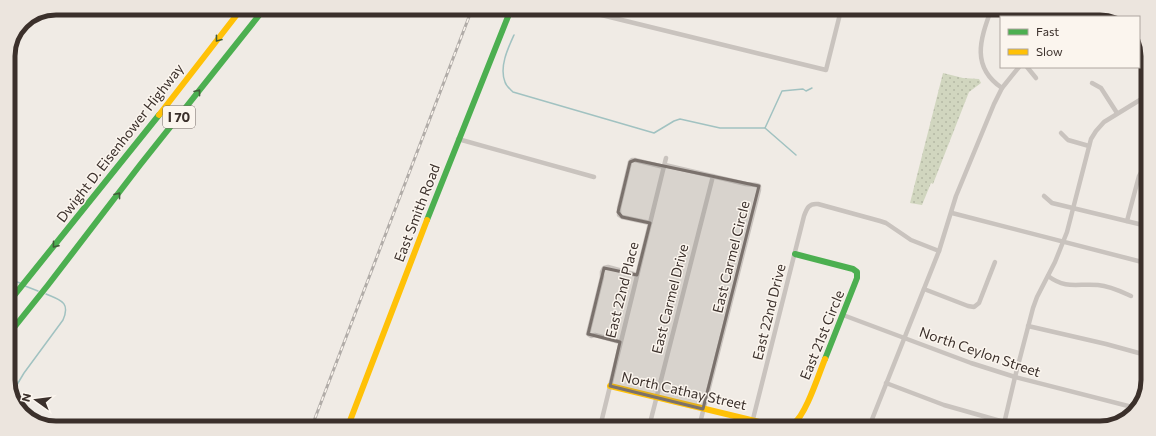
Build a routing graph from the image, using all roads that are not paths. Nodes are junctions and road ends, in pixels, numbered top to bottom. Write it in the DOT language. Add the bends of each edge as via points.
graph roads {
  1 [pos="237,15"];
  2 [pos="259,15"];
  3 [pos="509,15"];
  4 [pos="604,15"];
  5 [pos="839,15"];
  6 [pos="990,15"];
  7 [pos="1018,68"];
  8 [pos="1028,68"];
  9 [pos="1036,78"];
  10 [pos="1092,83"];
  11 [pos="1002,88"];
  12 [pos="1141,99"];
  13 [pos="1117,113"];
  14 [pos="1060,133"];
  15 [pos="458,139"];
  16 [pos="1089,146"];
  17 [pos="666,158"];
  18 [pos="664,166"];
  19 [pos="1141,172"];
  20 [pos="713,176"];
  21 [pos="594,177"];
  22 [pos="1044,196"];
  23 [pos="1073,208"];
  24 [pos="952,212"];
  25 [pos="1127,221"];
  26 [pos="650,223"];
  27 [pos="1141,224"];
  28 [pos="1064,241"];
  29 [pos="939,251"];
  30 [pos="795,254"];
  31 [pos="995,262"];
  32 [pos="1141,262"];
  33 [pos="637,276"];
  34 [pos="1048,276"];
  35 [pos="924,288"];
  36 [pos="15,293"];
  37 [pos="1131,296"];
  38 [pos="37,300"];
  39 [pos="843,315"];
  40 [pos="1028,326"];
  41 [pos="15,327"];
  42 [pos="15,332"];
  43 [pos="904,338"];
  44 [pos="620,342"];
  45 [pos="1141,354"];
  46 [pos="1015,377"];
  47 [pos="886,383"];
  48 [pos="610,386"];
  49 [pos="657,397"];
  50 [pos="1131,407"];
  51 [pos="703,408"];
  52 [pos="753,420"];
  53 [pos="350,421"];
  54 [pos="601,421"];
  55 [pos="651,421"];
  56 [pos="700,421"];
  57 [pos="758,421"];
  58 [pos="797,421"];
  59 [pos="872,421"];
  60 [pos="1000,421"];
  61 [pos="1004,421"];
  1 -- 36 [label="main road, Dwight D. Eisenhower Highway / I 70, one-way"];
  38 -- 2 [label="main road, I 70, one-way"];
  3 -- 15 [label="main road, East Smith Road"];
  4 -- 5 [label="street" via="826,70"];
  6 -- 11 [label="street" via="982,36 982,60 989,78"];
  7 -- 11 [label="street"];
  8 -- 9 [label="street"];
  10 -- 13 [label="street" via="1101,88"];
  11 -- 24 [label="street" via="971,158"];
  12 -- 13 [label="street"];
  13 -- 16 [label="street" via="1100,125"];
  14 -- 16 [label="street" via="1068,140"];
  15 -- 21 [label="street"];
  15 -- 53 [label="main road, East Smith Road"];
  16 -- 23 [label="street"];
  17 -- 18 [label="street, East 22nd Place"];
  18 -- 20 [label="street, East Carmel Circle"];
  18 -- 26 [label="street, East 22nd Place"];
  18 -- 26 [label="street, East Carmel Circle" via="632,160 618,208 622,217"];
  19 -- 25 [label="street"];
  20 -- 49 [label="street, East Carmel Drive"];
  20 -- 51 [label="street, East Carmel Circle" via="756,185 759,186 759,190"];
  22 -- 23 [label="street" via="1052,203"];
  23 -- 25 [label="street"];
  23 -- 28 [label="street"];
  24 -- 28 [label="street"];
  24 -- 29 [label="street"];
  25 -- 27 [label="street"];
  26 -- 33 [label="street, East 22nd Place"];
  28 -- 32 [label="street"];
  28 -- 34 [label="street"];
  29 -- 30 [label="street, East 22nd Drive" via="911,240 886,223 812,204 806,209"];
  29 -- 35 [label="street"];
  30 -- 39 [label="main road, East 21st Circle" via="848,267 857,272 858,278"];
  30 -- 52 [label="street, East 22nd Drive"];
  31 -- 35 [label="street" via="979,303 974,307"];
  33 -- 44 [label="street, East 22nd Place"];
  33 -- 44 [label="street" via="608,267 602,272 588,334"];
  34 -- 37 [label="street" via="1063,284 1101,285"];
  34 -- 40 [label="street" via="1037,298"];
  35 -- 43 [label="street"];
  38 -- 41 [label="main road, I 70"];
  38 -- 42 [label="main road"];
  39 -- 43 [label="street, North Ceylon Street"];
  39 -- 58 [label="main road, East 21st Circle" via="805,410"];
  40 -- 45 [label="street"];
  40 -- 46 [label="street"];
  43 -- 46 [label="street, North Ceylon Street"];
  43 -- 47 [label="street"];
  44 -- 48 [label="street, East 22nd Place"];
  46 -- 50 [label="street, North Ceylon Street"];
  46 -- 61 [label="street"];
  47 -- 59 [label="street"];
  47 -- 60 [label="street" via="944,405"];
  48 -- 49 [label="main road, North Cathay Street"];
  48 -- 54 [label="street, East 22nd Place"];
  49 -- 51 [label="main road, North Cathay Street"];
  49 -- 55 [label="street, East Carmel Drive"];
  51 -- 52 [label="main road, North Cathay Street"];
  51 -- 56 [label="street, East Carmel Circle"];
  52 -- 57 [label="main road, East 21st Circle"];
}
